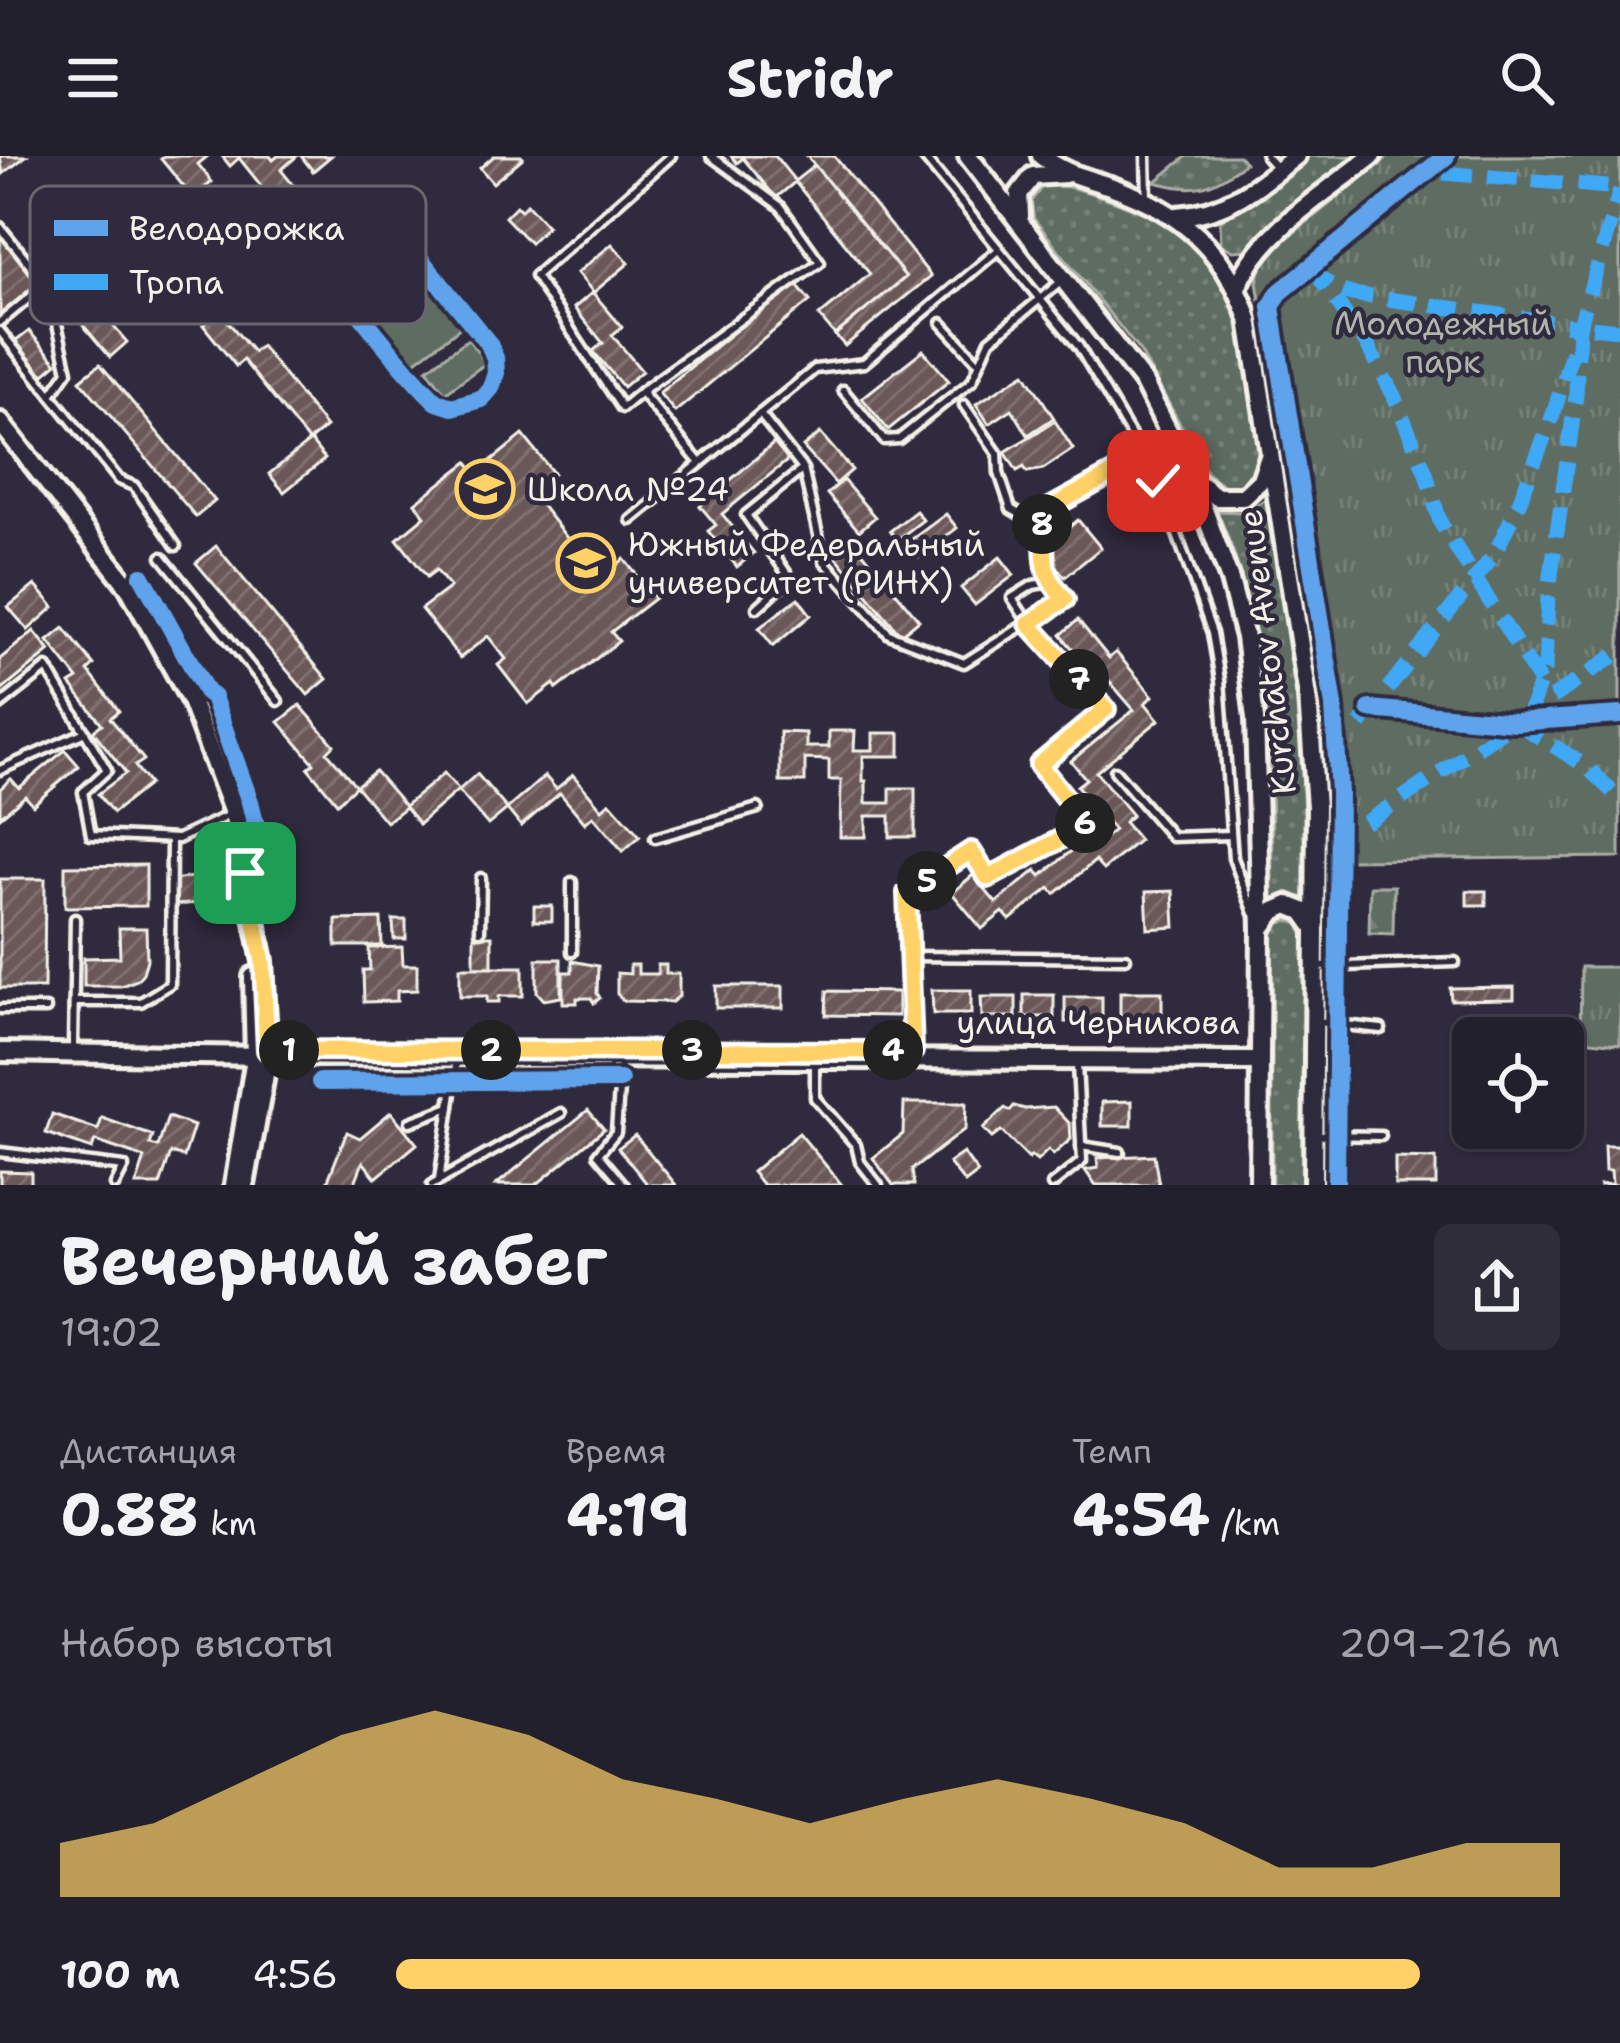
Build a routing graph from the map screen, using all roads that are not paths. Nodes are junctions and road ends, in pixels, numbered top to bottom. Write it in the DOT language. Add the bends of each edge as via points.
graph roads {
  1 [pos="671,156"];
  2 [pos="710,156"];
  3 [pos="923,156"];
  4 [pos="968,156"];
  5 [pos="1041,156"];
  6 [pos="1146,156"];
  7 [pos="1296,156"];
  8 [pos="1372,156"];
  9 [pos="1272,163"];
  10 [pos="1069,165"];
  11 [pos="1147,202"];
  12 [pos="1177,216"];
  13 [pos="1020,218"];
  14 [pos="0,227"];
  15 [pos="997,251"];
  16 [pos="30,264"];
  17 [pos="1065,279"];
  18 [pos="1238,286"];
  19 [pos="30,299"];
  20 [pos="1041,300"];
  21 [pos="942,323"];
  22 [pos="56,324"];
  23 [pos="0,327"];
  24 [pos="977,362"];
  25 [pos="843,390"];
  26 [pos="640,392"];
  27 [pos="51,395"];
  28 [pos="964,405"];
  29 [pos="760,414"];
  30 [pos="0,422"];
  31 [pos="0,438"];
  32 [pos="1271,452"];
  33 [pos="1145,456"];
  34 [pos="700,464"];
  35 [pos="803,470"];
  36 [pos="1193,480"];
  37 [pos="1039,514"];
  38 [pos="631,520"];
  39 [pos="176,545"];
  40 [pos="162,557"];
  41 [pos="1049,582"];
  42 [pos="757,608"];
  43 [pos="1029,624"];
  44 [pos="278,700"];
  45 [pos="0,705"];
  46 [pos="85,732"];
  47 [pos="0,770"];
  48 [pos="1115,771"];
  49 [pos="758,808"];
  50 [pos="224,817"];
  51 [pos="1230,835"];
  52 [pos="171,838"];
  53 [pos="655,838"];
  54 [pos="481,878"];
  55 [pos="572,881"];
  56 [pos="75,919"];
  57 [pos="1316,928"];
  58 [pos="1261,929"];
  59 [pos="480,931"];
  60 [pos="572,952"];
  61 [pos="909,956"];
  62 [pos="1126,958"];
  63 [pos="1455,962"];
  64 [pos="1316,967"];
  65 [pos="74,1002"];
  66 [pos="0,1009"];
  67 [pos="46,1009"];
  68 [pos="1317,1022"];
  69 [pos="1382,1029"];
  70 [pos="73,1046"];
  71 [pos="0,1049"];
  72 [pos="913,1051"];
  73 [pos="261,1054"];
  74 [pos="622,1057"];
  75 [pos="815,1057"];
  76 [pos="1259,1057"];
  77 [pos="457,1058"];
  78 [pos="1077,1061"];
  79 [pos="450,1106"];
  80 [pos="561,1113"];
  81 [pos="410,1122"];
  82 [pos="1315,1135"];
  83 [pos="1381,1136"];
  84 [pos="1081,1146"];
  85 [pos="1120,1151"];
  86 [pos="0,1153"];
  87 [pos="435,1183"];
  88 [pos="115,1185"];
  89 [pos="234,1185"];
  90 [pos="245,1185"];
  91 [pos="624,1185"];
  92 [pos="878,1185"];
  93 [pos="1052,1185"];
  94 [pos="1259,1185"];
  95 [pos="1313,1185"];
  1 -- 26 [label="lane" via="535,276 622,407"];
  2 -- 26 [label="lane" via="781,207 820,262"];
  3 -- 15 [label="lane"];
  4 -- 13 [label="street, Kurchatov Avenue"];
  5 -- 10 [label="street, Kurchatov Avenue"];
  6 -- 11 [label="lane"];
  7 -- 9 [label="street"];
  8 -- 18 [label="street" via="1267,240"];
  9 -- 12 [label="street" via="1251,194"];
  10 -- 11 [label="street, Kurchatov Avenue"];
  10 -- 13 [label="street" via="1033,176 1018,194"];
  11 -- 12 [label="street, Kurchatov Avenue"];
  12 -- 18 [label="street, Kurchatov Avenue"];
  13 -- 17 [label="street, Kurchatov Avenue"];
  14 -- 16 [label="lane"];
  15 -- 20 [label="lane"];
  15 -- 29 [label="lane" via="864,363 815,369"];
  17 -- 20 [label="lane"];
  17 -- 36 [label="street, Kurchatov Avenue" via="1144,383"];
  18 -- 32 [label="street, Kurchatov Avenue"];
  19 -- 23 [label="lane"];
  20 -- 24 [label="lane" via="989,340"];
  20 -- 33 [label="lane"];
  21 -- 24 [label="lane"];
  22 -- 27 [label="lane" via="68,371"];
  23 -- 27 [label="lane"];
  24 -- 25 [label="lane" via="972,381 891,442"];
  26 -- 34 [label="lane"];
  27 -- 39 [label="lane"];
  28 -- 37 [label="lane" via="998,454 1011,509"];
  29 -- 34 [label="lane"];
  29 -- 35 [label="lane"];
  30 -- 73 [label="street" via="128,586 191,701 233,813 263,962"];
  31 -- 50 [label="street" via="127,597 185,706"];
  32 -- 36 [label="street" via="1261,480 1243,497 1217,496"];
  32 -- 57 [label="street, Kurchatov Avenue" via="1308,697"];
  33 -- 37 [label="lane"];
  33 -- 51 [label="lane" via="1212,633"];
  34 -- 38 [label="lane"];
  35 -- 42 [label="lane" via="746,515 790,578"];
  35 -- 43 [label="lane" via="824,561 889,634 964,663"];
  36 -- 58 [label="street, Kurchatov Avenue" via="1245,637"];
  37 -- 41 [label="lane"];
  40 -- 44 [label="lane"];
  41 -- 43 [label="lane" via="1065,599"];
  41 -- 43 [label="lane" via="1012,598"];
  43 -- 61 [label="lane" via="1106,709 1039,765 1087,825 988,878 971,851 907,893"];
  45 -- 46 [label="lane" via="47,668"];
  46 -- 47 [label="lane"];
  46 -- 52 [label="lane" via="107,770 83,793 91,835"];
  48 -- 51 [label="lane" via="1172,837"];
  49 -- 53 [label="lane"];
  50 -- 52 [label="lane"];
  50 -- 73 [label="street"];
  51 -- 58 [label="lane"];
  52 -- 65 [label="lane" via="170,984 141,1002"];
  54 -- 59 [label="lane"];
  55 -- 60 [label="lane"];
  56 -- 65 [label="lane"];
  57 -- 58 [label="street" via="1288,905"];
  57 -- 64 [label="street, Kurchatov Avenue"];
  58 -- 76 [label="street, Kurchatov Avenue"];
  61 -- 62 [label="lane"];
  61 -- 72 [label="lane"];
  63 -- 64 [label="lane"];
  64 -- 68 [label="street, Kurchatov Avenue"];
  65 -- 70 [label="lane"];
  66 -- 67 [label="lane"];
  68 -- 69 [label="lane"];
  68 -- 82 [label="street, Kurchatov Avenue"];
  70 -- 71 [label="street, улица Черникова"];
  70 -- 73 [label="street, улица Черникова"];
  71 -- 73 [label="street, улица Черникова"];
  72 -- 73 [label="street, улица Черникова"];
  72 -- 76 [label="street, улица Черникова"];
  73 -- 77 [label="street, улица Черникова"];
  73 -- 89 [label="street"];
  73 -- 90 [label="street"];
  74 -- 75 [label="street, улица Черникова"];
  74 -- 77 [label="street, улица Черникова"];
  74 -- 91 [label="lane" via="616,1132 598,1154"];
  75 -- 78 [label="street, улица Черникова"];
  75 -- 92 [label="lane" via="815,1098"];
  76 -- 78 [label="street, улица Черникова"];
  76 -- 94 [label="street, Kurchatov Avenue"];
  77 -- 79 [label="lane"];
  78 -- 84 [label="lane"];
  79 -- 81 [label="lane"];
  79 -- 87 [label="lane"];
  80 -- 87 [label="lane"];
  82 -- 83 [label="lane"];
  82 -- 95 [label="street, Kurchatov Avenue"];
  84 -- 85 [label="lane"];
  84 -- 93 [label="lane" via="1082,1161"];
  86 -- 88 [label="lane" via="124,1167"];
}
